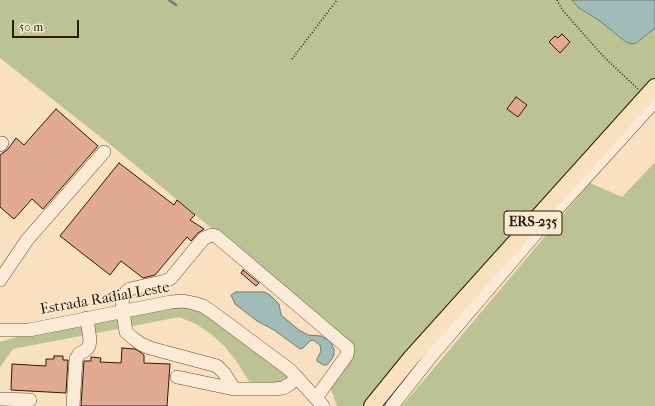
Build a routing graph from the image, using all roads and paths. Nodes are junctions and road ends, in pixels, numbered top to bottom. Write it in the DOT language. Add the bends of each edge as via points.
graph roads {
  1 [pos="337,0"];
  2 [pos="557,0"];
  3 [pos="292,59"];
  4 [pos="653,99"];
  5 [pos="104,152"];
  6 [pos="0,280"];
  7 [pos="123,311"];
  8 [pos="87,318"];
  9 [pos="0,330"];
  10 [pos="28,330"];
  11 [pos="0,338"];
  12 [pos="177,377"];
  13 [pos="297,377"];
  14 [pos="234,389"];
  15 [pos="0,399"];
  16 [pos="30,400"];
  17 [pos="320,402"];
  18 [pos="73,406"];
  19 [pos="372,406"];
  20 [pos="392,406"];
  1 -- 3 [label="path"];
  2 -- 4 [label="path" via="564,12 604,57"];
  4 -- 19 [label="main road, ERS-235" via="411,358"];
  4 -- 20 [label="street" via="433,354"];
  5 -- 6 [label="street" via="28,240"];
  7 -- 8 [label="street, Estrada Radial Leste"];
  7 -- 13 [label="street, Estrada Radial Leste" via="183,301 203,306"];
  7 -- 14 [label="street" via="126,332 141,344 217,366"];
  7 -- 17 [label="street" via="122,300 127,291 171,278 204,238 216,236 348,348 347,355"];
  8 -- 10 [label="street, Estrada Radial Leste"];
  8 -- 18 [label="street" via="90,340 89,346 76,359"];
  9 -- 10 [label="street, Estrada Radial Leste"];
  10 -- 11 [label="street"];
  12 -- 14 [label="street"];
  13 -- 14 [label="street" via="283,388"];
  13 -- 17 [label="street, Estrada Radial Leste"];
  15 -- 16 [label="street"];
}
